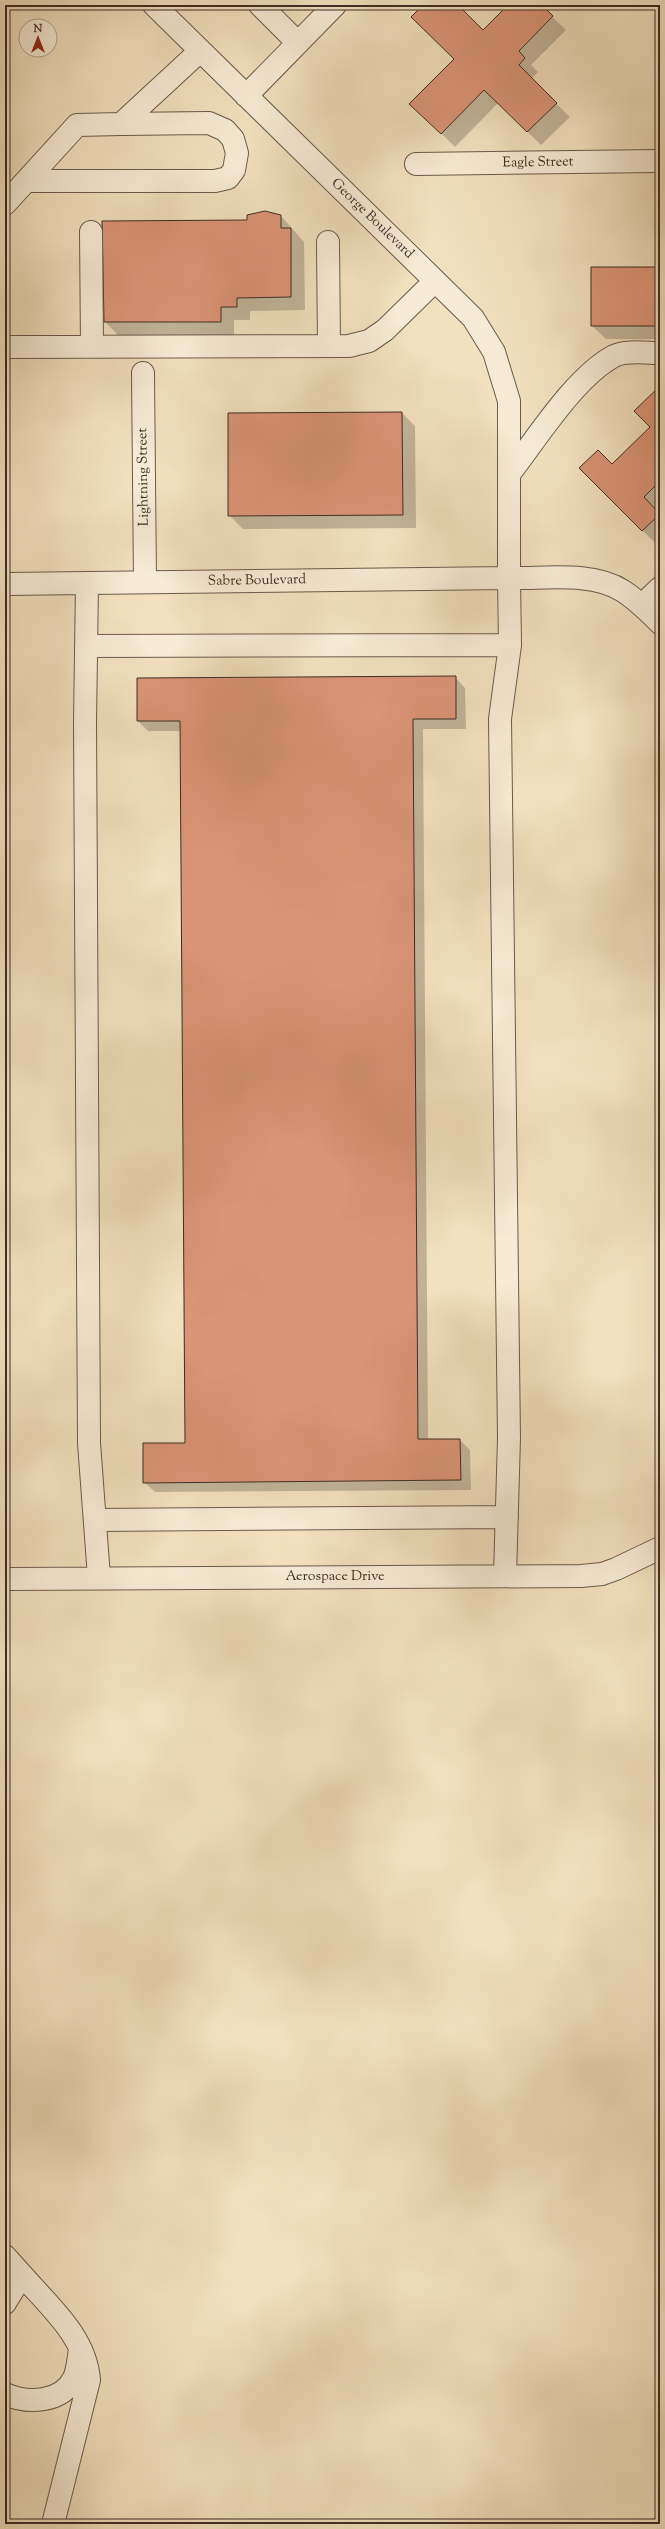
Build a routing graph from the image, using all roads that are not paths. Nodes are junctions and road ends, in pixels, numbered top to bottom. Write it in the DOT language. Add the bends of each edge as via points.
graph roads {
  1 [pos="154,5"];
  2 [pos="260,5"];
  3 [pos="335,5"];
  4 [pos="298,43"];
  5 [pos="200,51"];
  6 [pos="246,96"];
  7 [pos="121,124"];
  8 [pos="660,161"];
  9 [pos="416,164"];
  10 [pos="27,181"];
  11 [pos="5,204"];
  12 [pos="91,232"];
  13 [pos="328,242"];
  14 [pos="435,281"];
  15 [pos="92,346"];
  16 [pos="329,346"];
  17 [pos="5,347"];
  18 [pos="660,353"];
  19 [pos="143,372"];
  20 [pos="510,474"];
  21 [pos="509,578"];
  22 [pos="145,582"];
  23 [pos="87,583"];
  24 [pos="5,584"];
  25 [pos="660,588"];
  26 [pos="642,605"];
  27 [pos="660,624"];
  28 [pos="510,645"];
  29 [pos="86,646"];
  30 [pos="507,1517"];
  31 [pos="95,1520"];
  32 [pos="660,1548"];
  33 [pos="505,1576"];
  34 [pos="99,1577"];
  35 [pos="5,1579"];
  36 [pos="5,2256"];
  37 [pos="22,2275"];
  38 [pos="5,2303"];
  39 [pos="80,2349"];
  40 [pos="5,2394"];
  41 [pos="53,2524"];
  1 -- 5 [label="street, George Boulevard"];
  2 -- 4 [label="street"];
  3 -- 4 [label="street"];
  4 -- 6 [label="street"];
  5 -- 6 [label="street, George Boulevard"];
  5 -- 7 [label="street"];
  6 -- 14 [label="street, George Boulevard"];
  7 -- 10 [label="street" via="77,125"];
  7 -- 10 [label="street" via="209,123 225,130 233,139 237,154 234,170 228,178 215,181"];
  8 -- 9 [label="street, Eagle Street"];
  10 -- 11 [label="street"];
  12 -- 15 [label="street"];
  13 -- 16 [label="street"];
  14 -- 16 [label="street" via="385,330 369,342"];
  14 -- 20 [label="street, George Boulevard" via="473,318 494,352 509,401"];
  15 -- 16 [label="street"];
  15 -- 17 [label="street"];
  18 -- 20 [label="street" via="639,352 615,356 581,383"];
  19 -- 22 [label="street, Lightning Street"];
  20 -- 21 [label="street, George Boulevard"];
  21 -- 22 [label="street, Sabre Boulevard"];
  21 -- 26 [label="street" via="582,579 603,583 622,590"];
  21 -- 28 [label="street, George Boulevard"];
  22 -- 23 [label="street, Sabre Boulevard"];
  23 -- 24 [label="street, Sabre Boulevard"];
  23 -- 29 [label="street"];
  25 -- 26 [label="street"];
  26 -- 27 [label="street"];
  28 -- 29 [label="street"];
  28 -- 30 [label="street, George Boulevard" via="500,719 509,1438"];
  29 -- 31 [label="street" via="89,1443"];
  30 -- 31 [label="street"];
  30 -- 33 [label="street, George Boulevard"];
  31 -- 34 [label="street"];
  32 -- 33 [label="street, Aerospace Drive" via="602,1574"];
  33 -- 34 [label="street, Aerospace Drive"];
  34 -- 35 [label="street, Aerospace Drive"];
  36 -- 37 [label="street"];
  37 -- 38 [label="street"];
  37 -- 39 [label="street" via="70,2329"];
  39 -- 40 [label="street" via="74,2378 61,2393 42,2400 17,2400"];
  39 -- 41 [label="street" via="88,2369 89,2380"];
}
